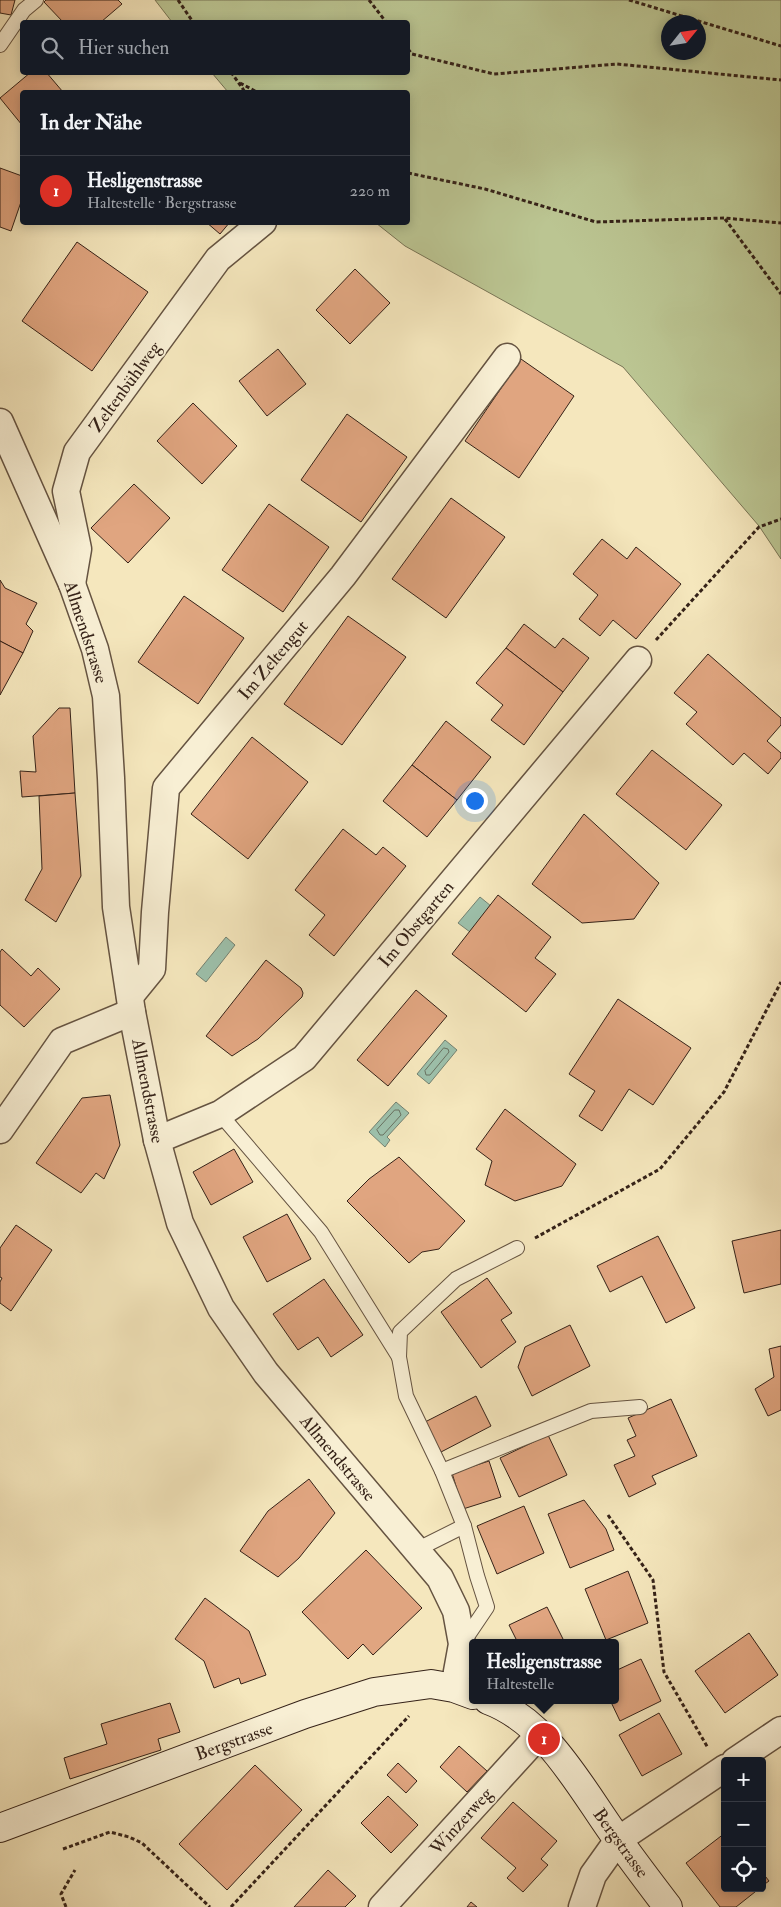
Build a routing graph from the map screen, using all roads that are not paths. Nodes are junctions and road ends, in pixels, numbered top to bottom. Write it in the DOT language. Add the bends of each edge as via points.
graph roads {
  1 [pos="36,0"];
  2 [pos="0,45"];
  3 [pos="259,225"];
  4 [pos="507,357"];
  5 [pos="0,422"];
  6 [pos="72,584"];
  7 [pos="638,660"];
  8 [pos="131,1004"];
  9 [pos="220,1114"];
  10 [pos="0,1130"];
  11 [pos="157,1140"];
  12 [pos="517,1248"];
  13 [pos="398,1357"];
  14 [pos="640,1407"];
  15 [pos="442,1471"];
  16 [pos="464,1526"];
  17 [pos="416,1550"];
  18 [pos="462,1644"];
  19 [pos="463,1691"];
  20 [pos="496,1704"];
  21 [pos="781,1730"];
  22 [pos="540,1734"];
  23 [pos="740,1757"];
  24 [pos="721,1770"];
  25 [pos="0,1828"];
  26 [pos="618,1840"];
  27 [pos="382,1907"];
  28 [pos="582,1907"];
  29 [pos="668,1907"];
  1 -- 2 [label="lane" via="24,10"];
  3 -- 6 [label="street, Zeltenbühlweg" via="218,259 77,452 66,491 78,549"];
  4 -- 8 [label="street, Im Zeltengut" via="343,576 166,788 152,969"];
  5 -- 6 [label="street, Allmendstrasse"];
  6 -- 8 [label="street, Allmendstrasse" via="95,649 106,696 116,907"];
  7 -- 9 [label="street, Im Obstgarten" via="304,1058"];
  8 -- 10 [label="street" via="62,1041"];
  8 -- 11 [label="street, Allmendstrasse"];
  9 -- 11 [label="street, Im Obstgarten"];
  9 -- 13 [label="lane" via="321,1232"];
  11 -- 17 [label="street, Allmendstrasse" via="180,1223 221,1308 266,1373"];
  12 -- 13 [label="lane" via="456,1279 400,1332"];
  13 -- 15 [label="lane" via="406,1396"];
  14 -- 15 [label="lane" via="591,1411"];
  15 -- 16 [label="lane"];
  16 -- 17 [label="lane"];
  16 -- 18 [label="lane" via="487,1607"];
  17 -- 18 [label="street, Allmendstrasse" via="440,1578 456,1611"];
  18 -- 19 [label="street, Allmendstrasse"];
  19 -- 25 [label="street, Bergstrasse" via="431,1684 374,1692 305,1714"];
  20 -- 22 [label="street, Bergstrasse" via="517,1715"];
  21 -- 23 [label="street"];
  22 -- 26 [label="street, Bergstrasse"];
  22 -- 27 [label="street, Winzerweg"];
  24 -- 26 [label="street"];
  26 -- 28 [label="street" via="592,1875"];
  26 -- 29 [label="street, Bergstrasse"];
}
